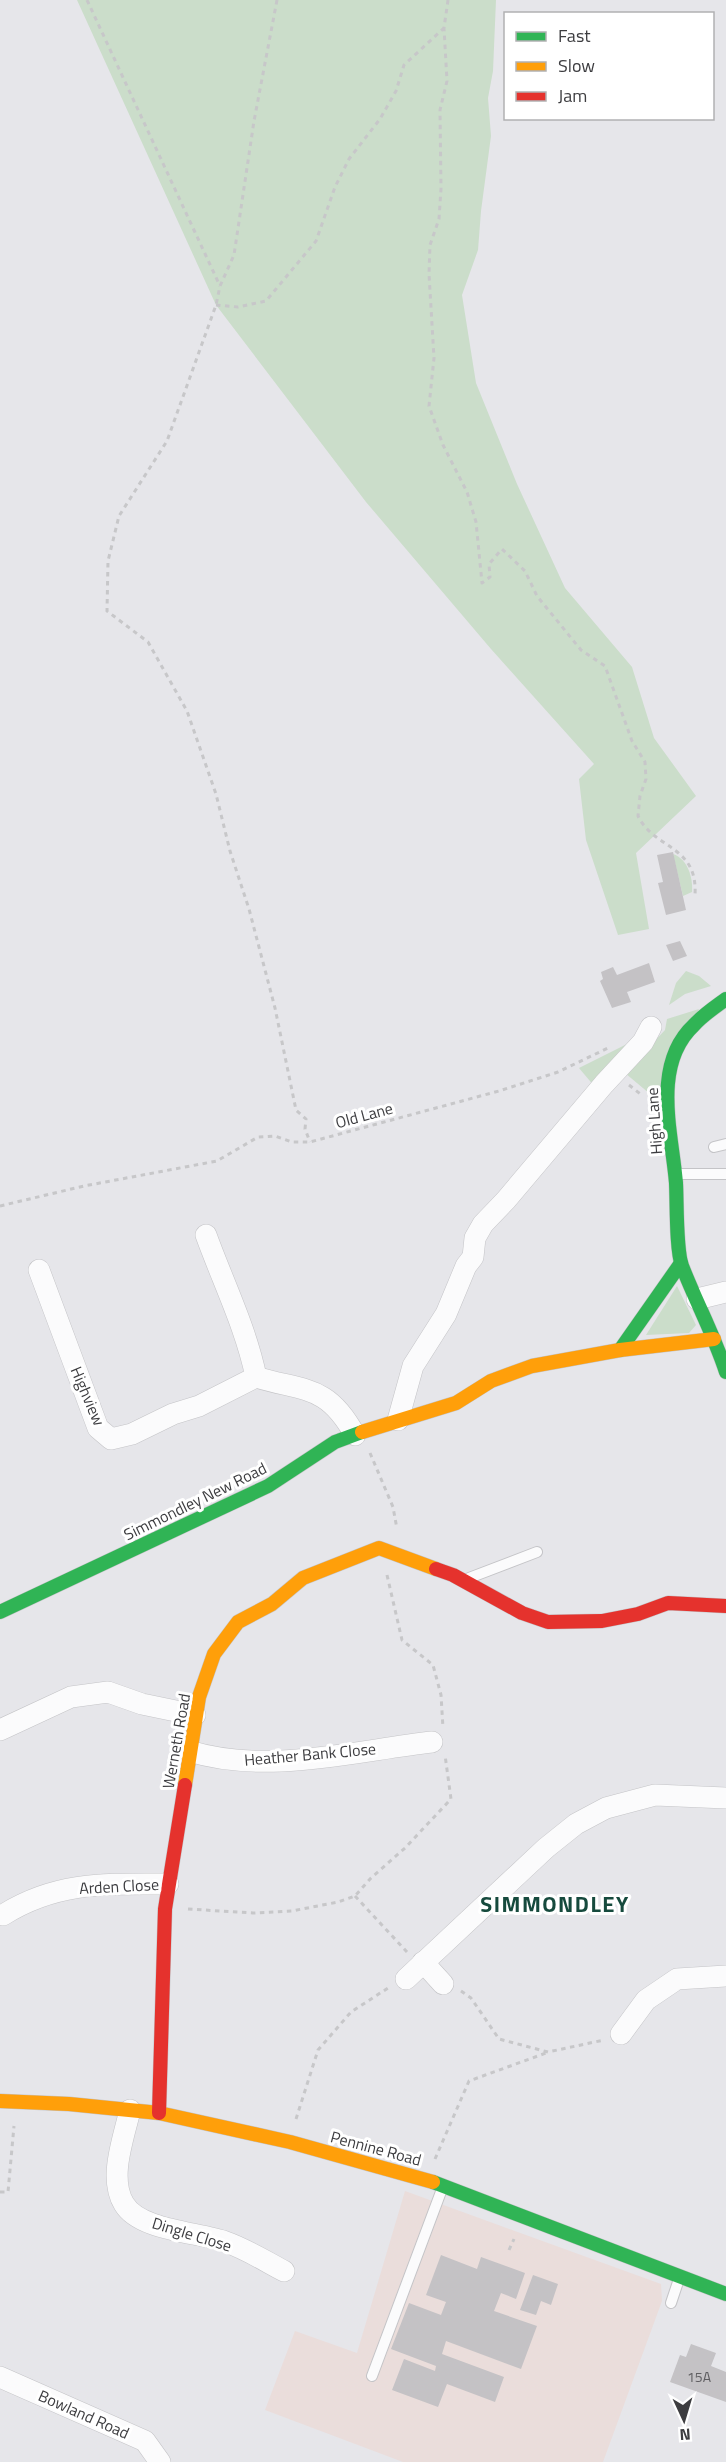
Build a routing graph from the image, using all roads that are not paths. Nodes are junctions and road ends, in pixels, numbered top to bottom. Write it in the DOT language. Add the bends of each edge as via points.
graph roads {
  1 [pos="726,999"];
  2 [pos="651,1027"];
  3 [pos="726,1144"];
  4 [pos="714,1147"];
  5 [pos="675,1174"];
  6 [pos="726,1174"];
  7 [pos="206,1235"];
  8 [pos="681,1263"];
  9 [pos="39,1270"];
  10 [pos="726,1292"];
  11 [pos="697,1299"];
  12 [pos="714,1339"];
  13 [pos="620,1350"];
  14 [pos="726,1372"];
  15 [pos="256,1377"];
  16 [pos="398,1420"];
  17 [pos="359,1434"];
  18 [pos="537,1552"];
  19 [pos="463,1581"];
  20 [pos="726,1606"];
  21 [pos="0,1612"];
  22 [pos="195,1715"];
  23 [pos="0,1730"];
  24 [pos="440,1742"];
  25 [pos="189,1750"];
  26 [pos="726,1798"];
  27 [pos="168,1884"];
  28 [pos="3,1915"];
  29 [pos="726,1976"];
  30 [pos="443,1984"];
  31 [pos="621,2034"];
  32 [pos="0,2101"];
  33 [pos="130,2110"];
  34 [pos="159,2113"];
  35 [pos="443,2186"];
  36 [pos="284,2271"];
  37 [pos="680,2276"];
  38 [pos="726,2294"];
  39 [pos="671,2304"];
  40 [pos="372,2376"];
  41 [pos="0,2377"];
  42 [pos="160,2462"];
  1 -- 5 [label="street, High Lane" via="692,1026 677,1049 668,1076"];
  2 -- 16 [label="street" via="643,1042 483,1224 475,1238 473,1257 446,1314 413,1366"];
  3 -- 4 [label="lane"];
  5 -- 6 [label="lane"];
  5 -- 8 [label="street, High Lane"];
  7 -- 15 [label="street" via="249,1345"];
  8 -- 11 [label="street"];
  8 -- 13 [label="street"];
  9 -- 15 [label="street, Highview" via="98,1428 111,1439 207,1402"];
  10 -- 11 [label="street"];
  11 -- 12 [label="street"];
  12 -- 13 [label="street, Simmondley New Road"];
  12 -- 14 [label="street"];
  13 -- 16 [label="street, Simmondley New Road" via="532,1366 491,1381 456,1403"];
  15 -- 17 [label="street" via="308,1389 332,1402"];
  16 -- 17 [label="street, Simmondley New Road"];
  17 -- 21 [label="street, Simmondley New Road" via="335,1442 268,1486"];
  18 -- 19 [label="lane"];
  19 -- 20 [label="street" via="522,1613 548,1622 602,1621 668,1603"];
  19 -- 22 [label="street, Werneth Road" via="379,1548 303,1578 272,1604 238,1622 214,1654"];
  22 -- 23 [label="street" via="108,1692 71,1697"];
  22 -- 25 [label="street, Werneth Road"];
  24 -- 25 [label="street, Heather Bank Close" via="266,1761 231,1761"];
  25 -- 27 [label="street, Werneth Road"];
  26 -- 30 [label="street" via="655,1795 606,1808 576,1824 416,1969"];
  27 -- 28 [label="street, Arden Close" via="91,1884 24,1902"];
  27 -- 34 [label="street, Werneth Road"];
  29 -- 31 [label="street" via="677,1979 646,2000"];
  32 -- 33 [label="street, Pennine Road"];
  33 -- 34 [label="street, Pennine Road"];
  33 -- 36 [label="street, Dingle Close" via="119,2157 118,2183 124,2204 136,2217 226,2242"];
  34 -- 35 [label="street, Pennine Road" via="290,2142"];
  35 -- 37 [label="street, Pennine Road"];
  35 -- 40 [label="lane"];
  37 -- 38 [label="street, Pennine Road"];
  37 -- 39 [label="lane"];
  41 -- 42 [label="street, Bowland Road" via="144,2442"];
}
